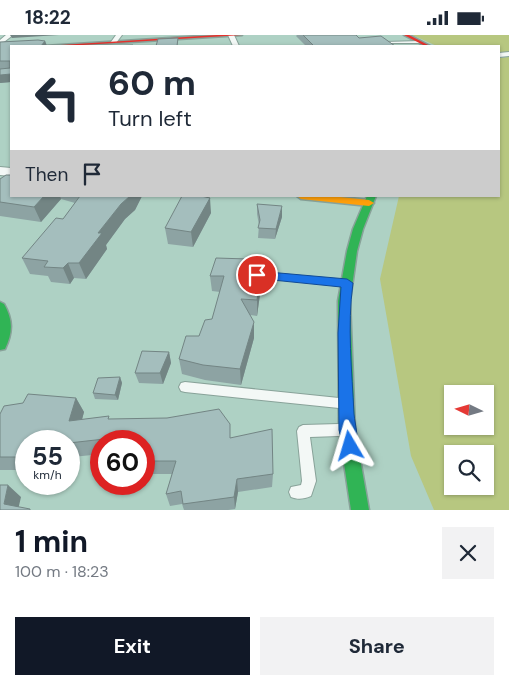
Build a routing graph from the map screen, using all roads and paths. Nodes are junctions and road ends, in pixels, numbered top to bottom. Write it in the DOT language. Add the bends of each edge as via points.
graph roads {
  1 [pos="10,35"];
  2 [pos="230,35"];
  3 [pos="240,35"];
  4 [pos="117,38"];
  5 [pos="414,39"];
  6 [pos="0,43"];
  7 [pos="385,43"];
  8 [pos="43,44"];
  9 [pos="15,45"];
  10 [pos="318,197"];
  11 [pos="370,200"];
  12 [pos="257,275"];
  13 [pos="347,283"];
  14 [pos="0,307"];
  15 [pos="0,345"];
  16 [pos="185,387"];
  17 [pos="346,404"];
  18 [pos="347,430"];
  19 [pos="296,492"];
  20 [pos="360,510"];
  1 -- 6 [label="street"];
  2 -- 3 [label="main road"];
  2 -- 4 [label="main road"];
  4 -- 8 [label="main road"];
  5 -- 7 [label="lane"];
  6 -- 9 [label="main road"];
  10 -- 11 [label="main road"];
  11 -- 13 [label="main road" via="352,251"];
  12 -- 13 [label="lane"];
  13 -- 17 [label="main road" via="344,301"];
  14 -- 15 [label="main road" via="7,329"];
  16 -- 17 [label="lane"];
  17 -- 18 [label="main road"];
  18 -- 19 [label="lane" via="304,431 309,481 306,491"];
  18 -- 20 [label="main road"];
}
